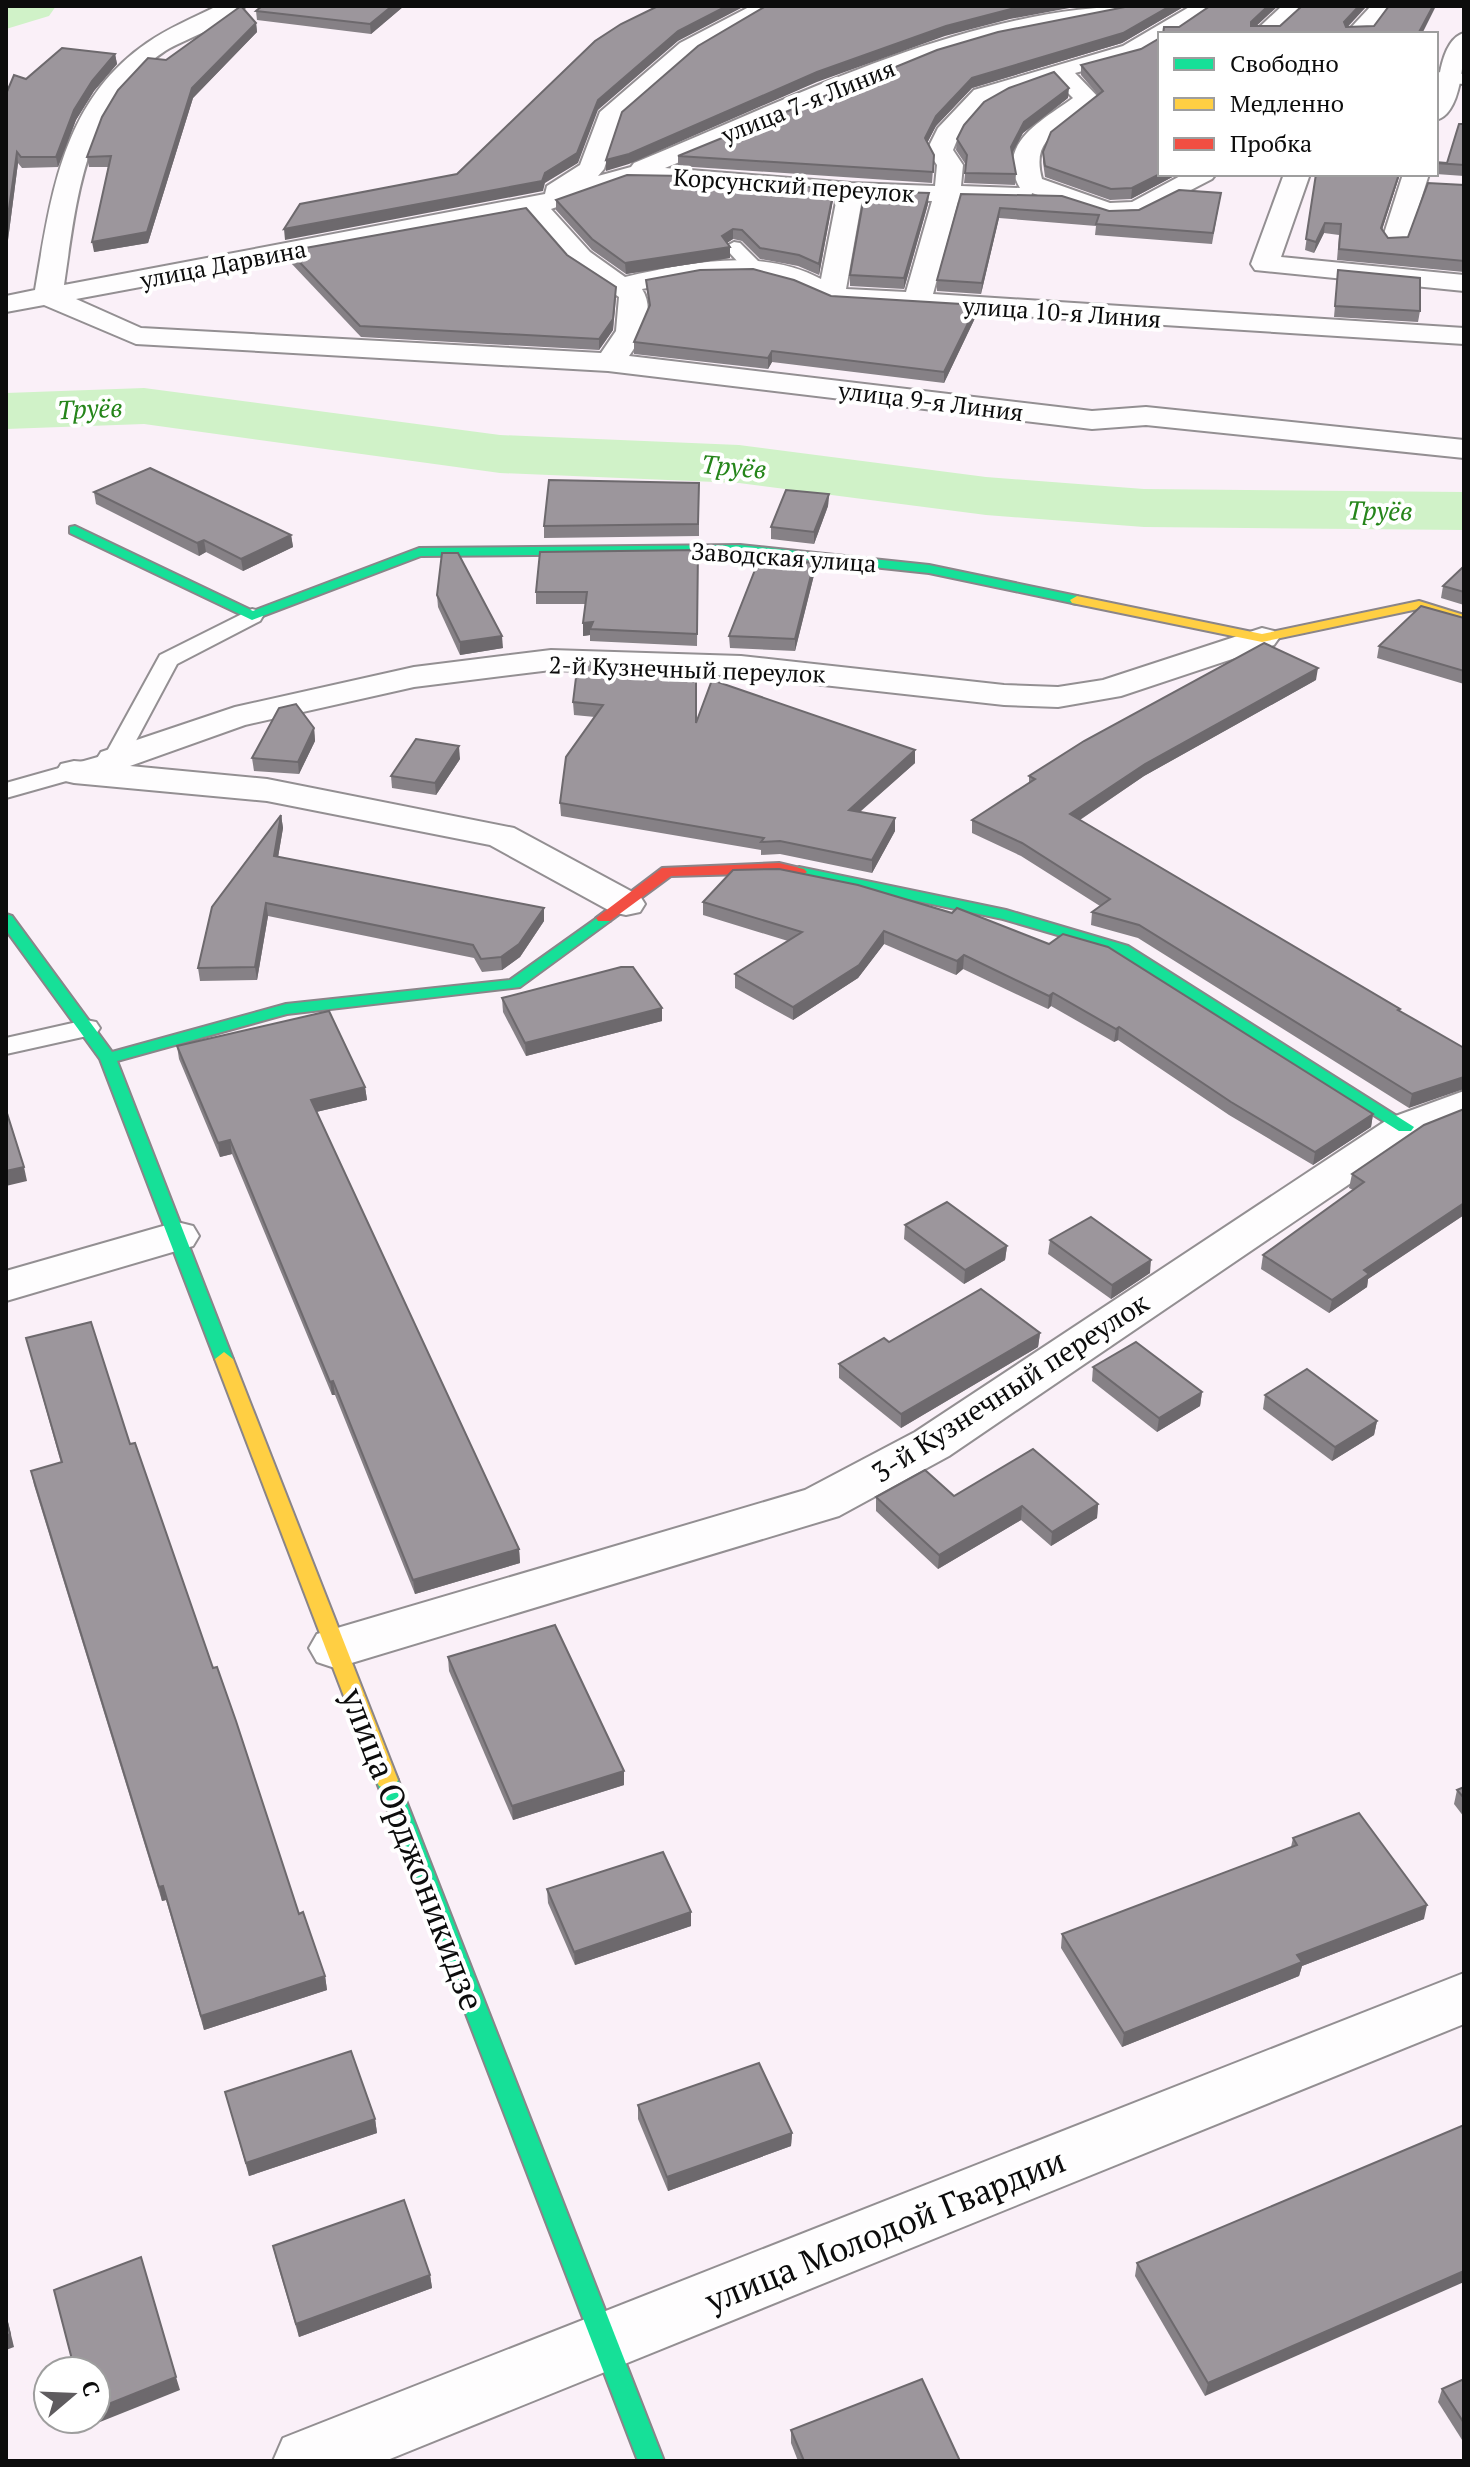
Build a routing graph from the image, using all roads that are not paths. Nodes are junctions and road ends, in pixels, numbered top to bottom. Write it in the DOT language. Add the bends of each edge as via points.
graph roads {
  1 [pos="234,6"];
  2 [pos="768,6"];
  3 [pos="1009,6"];
  4 [pos="1129,6"];
  5 [pos="1207,6"];
  6 [pos="1295,6"];
  7 [pos="1383,6"];
  8 [pos="1163,32"];
  9 [pos="1266,32"];
  10 [pos="1359,32"];
  11 [pos="993,33"];
  12 [pos="1158,35"];
  13 [pos="1464,40"];
  14 [pos="1131,51"];
  15 [pos="1058,70"];
  16 [pos="1103,71"];
  17 [pos="1449,78"];
  18 [pos="1438,108"];
  19 [pos="625,175"];
  20 [pos="685,176"];
  21 [pos="1199,176"];
  22 [pos="1296,176"];
  23 [pos="1423,180"];
  24 [pos="851,191"];
  25 [pos="947,195"];
  26 [pos="1059,197"];
  27 [pos="534,206"];
  28 [pos="1395,240"];
  29 [pos="734,247"];
  30 [pos="756,270"];
  31 [pos="1464,283"];
  32 [pos="619,286"];
  33 [pos="831,296"];
  34 [pos="48,297"];
  35 [pos="917,302"];
  36 [pos="6,304"];
  37 [pos="1464,336"];
  38 [pos="608,362"];
  39 [pos="1464,449"];
  40 [pos="75,530"];
  41 [pos="252,616"];
  42 [pos="1464,619"];
  43 [pos="1262,638"];
  44 [pos="114,760"];
  45 [pos="74,772"];
  46 [pos="6,791"];
  47 [pos="626,904"];
  48 [pos="6,919"];
  49 [pos="86,1028"];
  50 [pos="6,1046"];
  51 [pos="108,1058"];
  52 [pos="1464,1104"];
  53 [pos="1405,1127"];
  54 [pos="177,1236"];
  55 [pos="6,1286"];
  56 [pos="335,1648"];
  57 [pos="1464,1998"];
  58 [pos="604,2342"];
  59 [pos="306,2461"];
  60 [pos="651,2461"];
  1 -- 34 [label="street" via="154,48 97,100 69,177"];
  2 -- 27 [label="street" via="688,48 609,117 591,169"];
  3 -- 11 [label="street"];
  4 -- 11 [label="street"];
  5 -- 8 [label="street"];
  6 -- 9 [label="street"];
  7 -- 10 [label="street"];
  11 -- 19 [label="street, улица 7-я Линия" via="928,52"];
  11 -- 20 [label="street"];
  12 -- 14 [label="street"];
  13 -- 17 [label="street"];
  14 -- 15 [label="street"];
  14 -- 16 [label="street"];
  15 -- 25 [label="street" via="983,95 947,133 940,150 950,165"];
  15 -- 26 [label="street" via="1088,99 1031,140 1024,160 1030,184"];
  17 -- 18 [label="street"];
  19 -- 20 [label="street, Корсунский переулок"];
  19 -- 27 [label="street, Корсунский переулок"];
  20 -- 24 [label="street, Корсунский переулок"];
  21 -- 26 [label="street" via="1137,210 1108,211"];
  22 -- 31 [label="street" via="1265,264"];
  23 -- 28 [label="street"];
  24 -- 25 [label="street, Корсунский переулок"];
  24 -- 33 [label="street"];
  25 -- 26 [label="street, Корсунский переулок"];
  25 -- 35 [label="street"];
  27 -- 32 [label="street" via="580,258"];
  27 -- 34 [label="street, улица Дарвина"];
  29 -- 30 [label="lane"];
  30 -- 32 [label="street, улица 10-я Линия" via="706,267"];
  30 -- 33 [label="street, улица 10-я Линия" via="810,282"];
  32 -- 38 [label="street" via="632,294 636,311 625,345"];
  33 -- 35 [label="street, улица 10-я Линия"];
  34 -- 36 [label="street, улица Дарвина"];
  34 -- 38 [label="street" via="136,336"];
  35 -- 37 [label="street, улица 10-я Линия"];
  38 -- 39 [label="street, улица 9-я Линия" via="1092,420 1146,416"];
  40 -- 41 [label="street"];
  41 -- 43 [label="street, Заводская улица" via="419,552 740,549 929,569"];
  41 -- 44 [label="lane" via="168,660"];
  42 -- 43 [label="street, Заводская улица" via="1419,605"];
  43 -- 44 [label="street, 2-й Кузнечный переулок" via="1109,689 1058,697 741,666 551,660 414,677 250,714"];
  44 -- 45 [label="lane"];
  45 -- 46 [label="lane"];
  45 -- 47 [label="street" via="267,790 501,836"];
  47 -- 51 [label="street" via="514,984 286,1009"];
  47 -- 53 [label="street" via="667,871 779,868 1006,915 1122,949"];
  48 -- 49 [label="street, улица Орджоникидзе"];
  49 -- 50 [label="lane"];
  49 -- 51 [label="street, улица Орджоникидзе"];
  51 -- 54 [label="street, улица Орджоникидзе"];
  52 -- 53 [label="street, 3-й Кузнечный переулок"];
  53 -- 56 [label="street, 3-й Кузнечный переулок" via="932,1444 822,1503"];
  54 -- 55 [label="street"];
  54 -- 56 [label="street, улица Орджоникидзе"];
  56 -- 58 [label="street, улица Орджоникидзе"];
  57 -- 58 [label="street, улица Молодой Гвардии"];
  58 -- 59 [label="street, улица Молодой Гвардии"];
  58 -- 60 [label="street, улица Орджоникидзе"];
}
